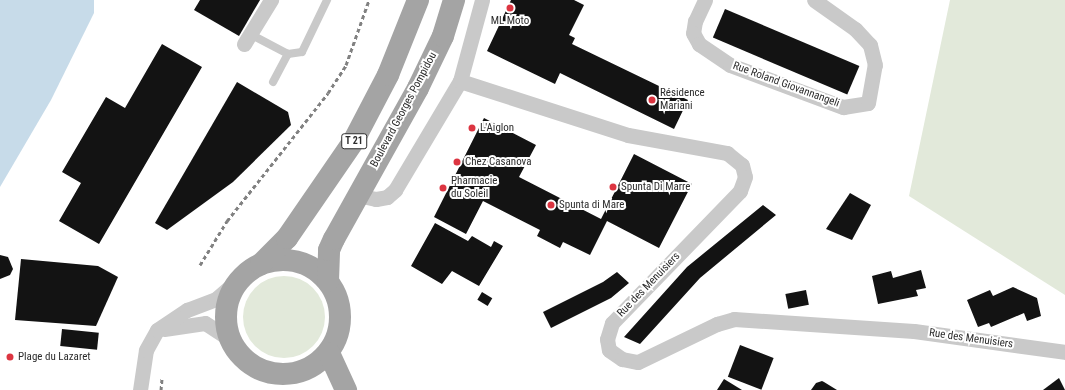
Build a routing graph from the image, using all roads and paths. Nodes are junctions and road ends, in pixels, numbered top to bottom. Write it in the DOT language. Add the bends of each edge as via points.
graph roads {
  1 [pos="271,0"];
  2 [pos="327,0"];
  3 [pos="418,0"];
  4 [pos="454,0"];
  5 [pos="482,0"];
  6 [pos="705,0"];
  7 [pos="814,0"];
  8 [pos="247,39"];
  9 [pos="288,54"];
  10 [pos="460,81"];
  11 [pos="273,82"];
  12 [pos="358,195"];
  13 [pos="253,269"];
  14 [pos="328,281"];
  15 [pos="157,330"];
  16 [pos="230,339"];
  17 [pos="1065,352"];
  18 [pos="329,353"];
  19 [pos="261,371"];
  20 [pos="140,390"];
  21 [pos="274,390"];
  22 [pos="346,390"];
  1 -- 8 [label="street"];
  2 -- 9 [label="lane" via="302,52"];
  3 -- 13 [label="main road, T 21" via="388,75 353,142 287,238"];
  4 -- 12 [label="main road, Boulevard Georges Pompidou / T 21" via="443,36 418,88"];
  5 -- 10 [label="street"];
  6 -- 7 [label="street, Rue Roland Giovannangeli" via="694,21 693,33 699,44 730,65 843,107 868,103 874,65 870,45 856,30"];
  8 -- 9 [label="lane"];
  9 -- 11 [label="lane"];
  10 -- 12 [label="street" via="395,190 387,197 376,199"];
  10 -- 17 [label="street, Rue des Menuisiers" via="628,135 727,153 742,165 745,177 740,191 612,324 607,339 609,350 622,359 638,362 717,324 734,319 914,331"];
  12 -- 14 [label="main road, Boulevard Georges Pompidou / T 21" via="329,250"];
  13 -- 14 [label="main road" via="279,260 297,262 314,269"];
  13 -- 15 [label="street" via="216,299 187,310"];
  13 -- 16 [label="main road" via="233,288 227,304 226,322"];
  14 -- 18 [label="main road" via="336,294 340,317 337,340"];
  15 -- 16 [label="street" via="205,324"];
  15 -- 20 [label="street" via="146,350"];
  16 -- 19 [label="main road" via="242,358"];
  18 -- 19 [label="main road" via="318,364 298,373 276,375"];
  18 -- 22 [label="main road"];
  19 -- 21 [label="main road"];
}
